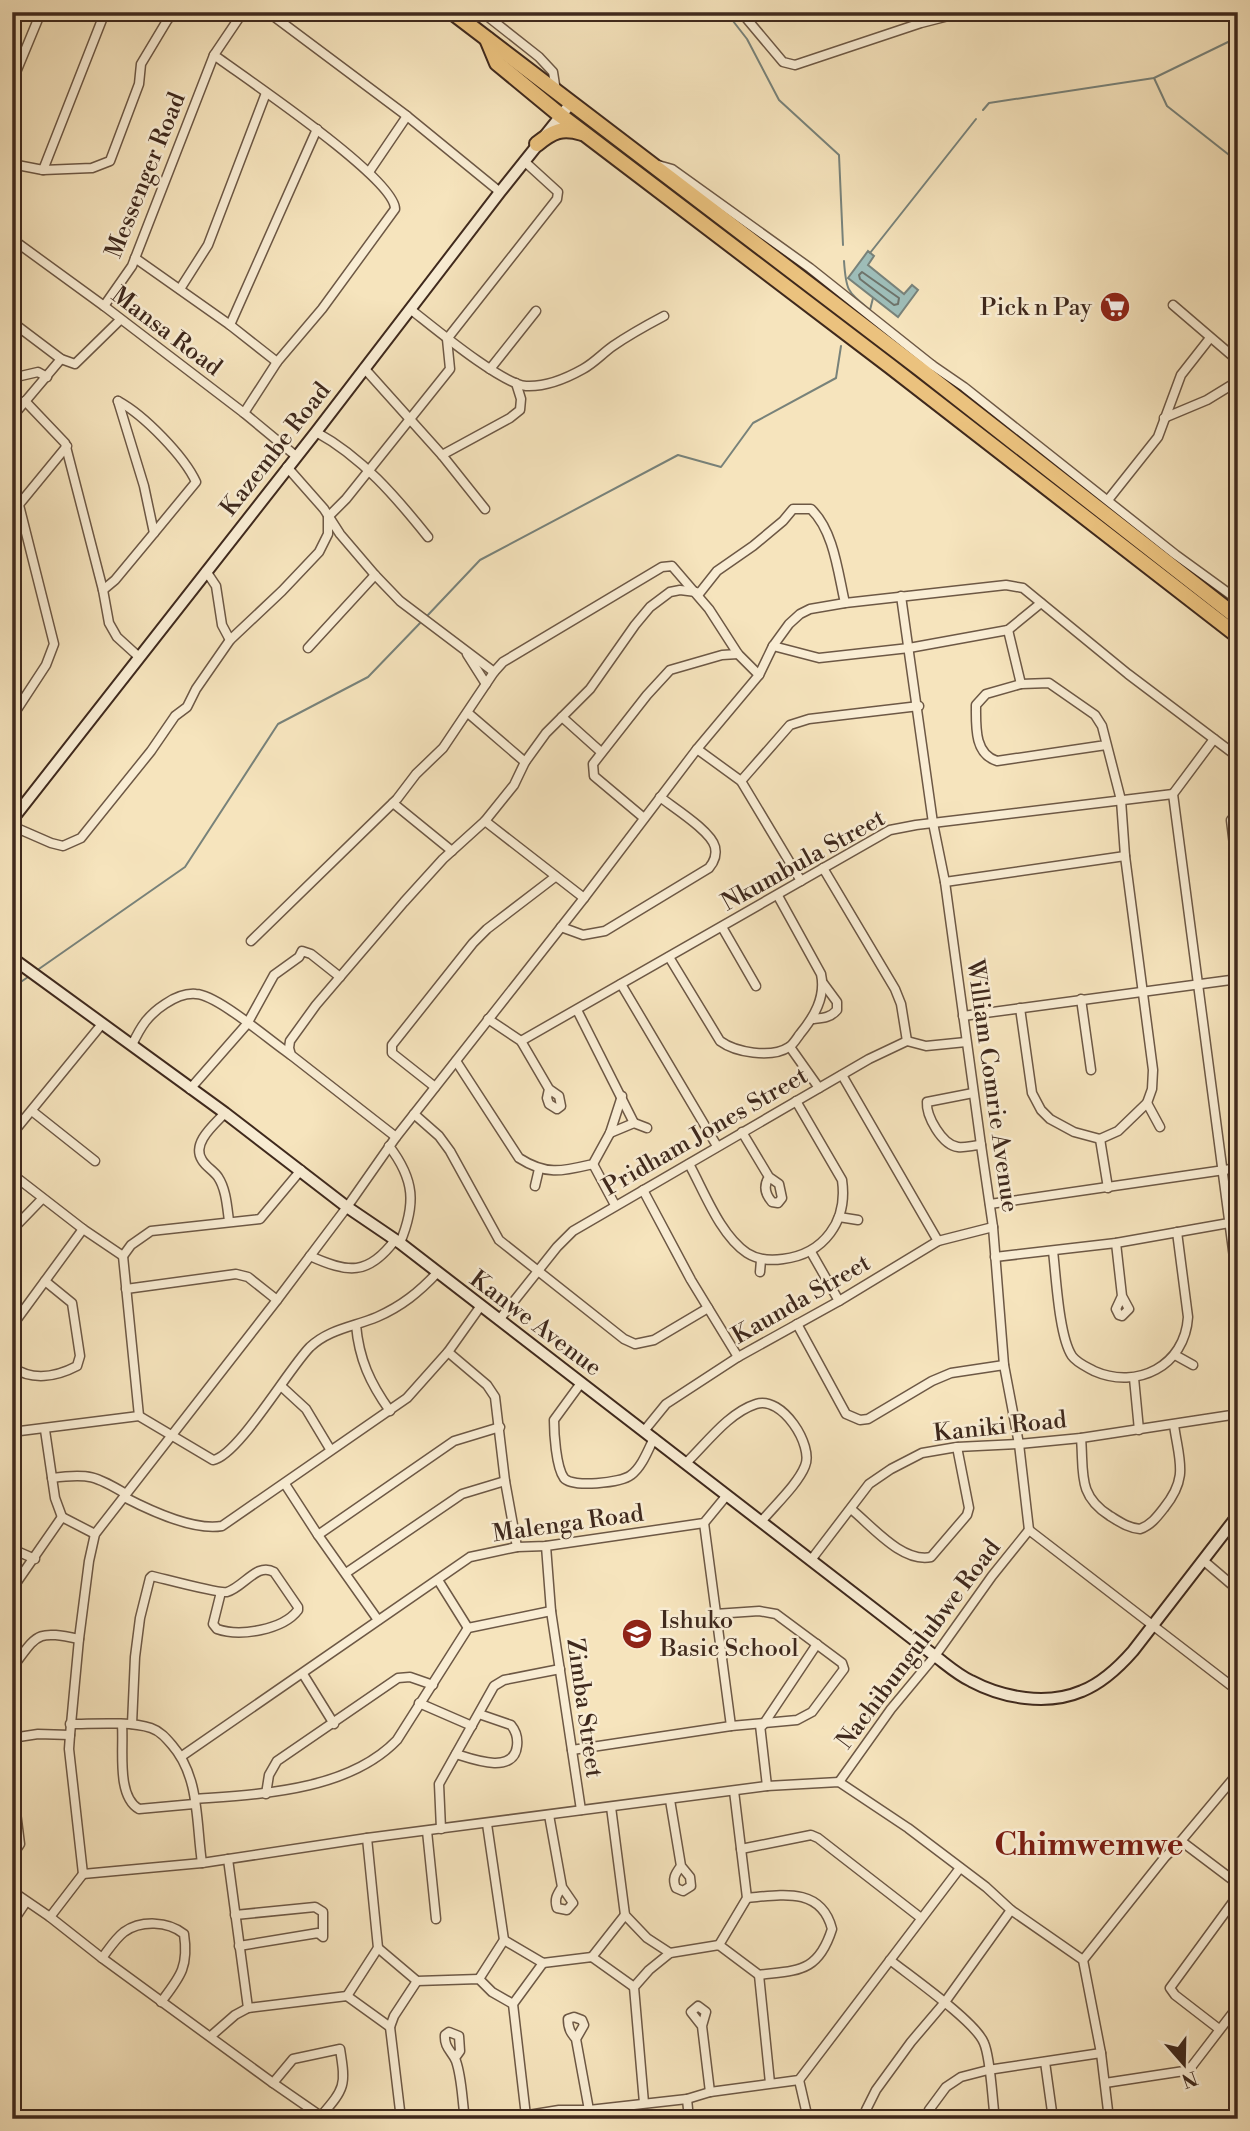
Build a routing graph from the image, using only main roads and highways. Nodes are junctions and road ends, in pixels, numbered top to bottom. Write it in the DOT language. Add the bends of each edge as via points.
graph roads {
  1 [pos="452,12"];
  2 [pos="487,38"];
  3 [pos="545,102"];
  4 [pos="571,103"];
  5 [pos="560,115"];
  6 [pos="551,127"];
  7 [pos="587,135"];
  8 [pos="537,144"];
  9 [pos="1231,603"];
  10 [pos="1238,618"];
  11 [pos="1238,636"];
  12 [pos="12,820"];
  13 [pos="12,958"];
  14 [pos="1238,1515"];
  1 -- 2 [label="highway"];
  2 -- 3 [label="highway" via="497,63"];
  2 -- 4 [label="highway"];
  3 -- 5 [label="highway"];
  3 -- 6 [label="highway"];
  4 -- 5 [label="main road, Kazembe Road"];
  4 -- 9 [label="highway" via="926,367"];
  5 -- 6 [label="main road, Kazembe Road"];
  5 -- 7 [label="highway"];
  6 -- 8 [label="main road, Kazembe Road"];
  7 -- 8 [label="highway" via="554,130"];
  7 -- 9 [label="highway" via="901,375"];
  8 -- 12 [label="main road, Kazembe Road"];
  9 -- 10 [label="highway"];
  9 -- 11 [label="highway"];
  13 -- 14 [label="main road, Kanwe Avenue" via="398,1241 935,1656 980,1686 1043,1699 1081,1692 1116,1670"];
}
